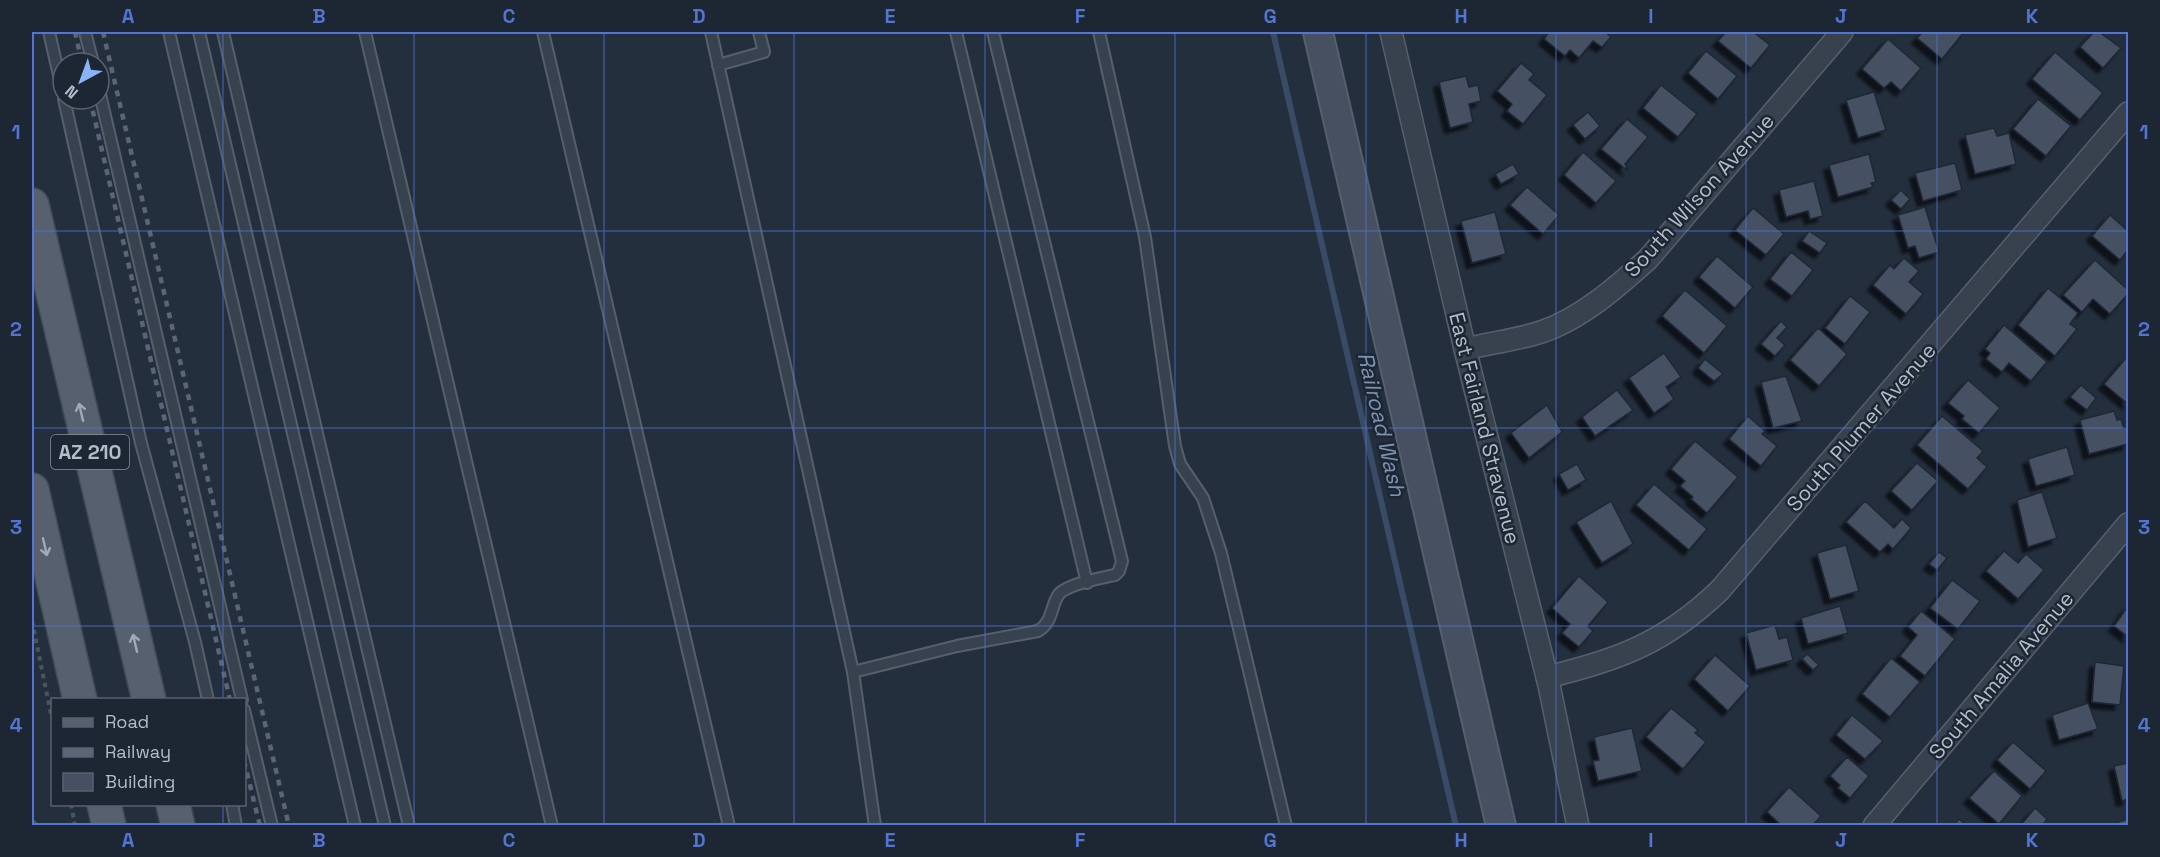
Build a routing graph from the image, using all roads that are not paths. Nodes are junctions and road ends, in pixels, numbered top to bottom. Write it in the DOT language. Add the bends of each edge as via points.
graph roads {
  1 [pos="48,32"];
  2 [pos="85,32"];
  3 [pos="169,32"];
  4 [pos="199,32"];
  5 [pos="223,32"];
  6 [pos="364,32"];
  7 [pos="543,32"];
  8 [pos="711,32"];
  9 [pos="759,32"];
  10 [pos="956,32"];
  11 [pos="993,32"];
  12 [pos="1099,32"];
  13 [pos="1318,32"];
  14 [pos="1391,32"];
  15 [pos="1842,32"];
  16 [pos="53,51"];
  17 [pos="90,51"];
  18 [pos="718,65"];
  19 [pos="67,111"];
  20 [pos="104,111"];
  21 [pos="2128,113"];
  22 [pos="32,205"];
  23 [pos="1465,349"];
  24 [pos="32,490"];
  25 [pos="2128,524"];
  26 [pos="1087,583"];
  27 [pos="853,672"];
  28 [pos="1547,677"];
  29 [pos="80,698"];
  30 [pos="149,698"];
  31 [pos="208,698"];
  32 [pos="242,698"];
  33 [pos="246,718"];
  34 [pos="104,806"];
  35 [pos="173,806"];
  36 [pos="232,806"];
  37 [pos="109,825"];
  38 [pos="178,825"];
  39 [pos="236,825"];
  40 [pos="272,825"];
  41 [pos="355,825"];
  42 [pos="385,825"];
  43 [pos="409,825"];
  44 [pos="552,825"];
  45 [pos="729,825"];
  46 [pos="875,825"];
  47 [pos="1286,825"];
  48 [pos="1501,825"];
  49 [pos="1578,825"];
  50 [pos="1874,825"];
  1 -- 16 [label="lane"];
  2 -- 17 [label="lane"];
  3 -- 41 [label="lane"];
  4 -- 42 [label="lane"];
  5 -- 43 [label="lane"];
  6 -- 44 [label="lane"];
  7 -- 45 [label="lane"];
  8 -- 18 [label="lane"];
  9 -- 18 [label="lane" via="764,52"];
  10 -- 26 [label="lane"];
  11 -- 26 [label="lane" via="1122,561 1114,575"];
  12 -- 47 [label="lane" via="1145,237 1175,446 1180,464 1203,498 1221,554"];
  13 -- 48 [label="street"];
  14 -- 23 [label="street, East Fairland Stravenue"];
  15 -- 23 [label="street, South Wilson Avenue" via="1648,259 1611,292 1543,331"];
  18 -- 27 [label="lane"];
  19 -- 31 [label="lane" via="141,443"];
  20 -- 32 [label="lane"];
  21 -- 28 [label="street, South Plumer Avenue" via="1720,590 1672,631 1645,645 1595,665"];
  30 -- 22 [label="main road, AZ 210, one-way"];
  23 -- 28 [label="street, East Fairland Stravenue"];
  24 -- 29 [label="main road, AZ 210, one-way"];
  25 -- 50 [label="street, South Amalia Avenue"];
  26 -- 27 [label="lane" via="1058,595 1045,627 1038,631"];
  27 -- 46 [label="lane"];
  28 -- 49 [label="street, East Fairland Stravenue"];
  33 -- 40 [label="lane"];
  34 -- 37 [label="main road"];
  35 -- 38 [label="main road"];
  36 -- 39 [label="lane"];
}
